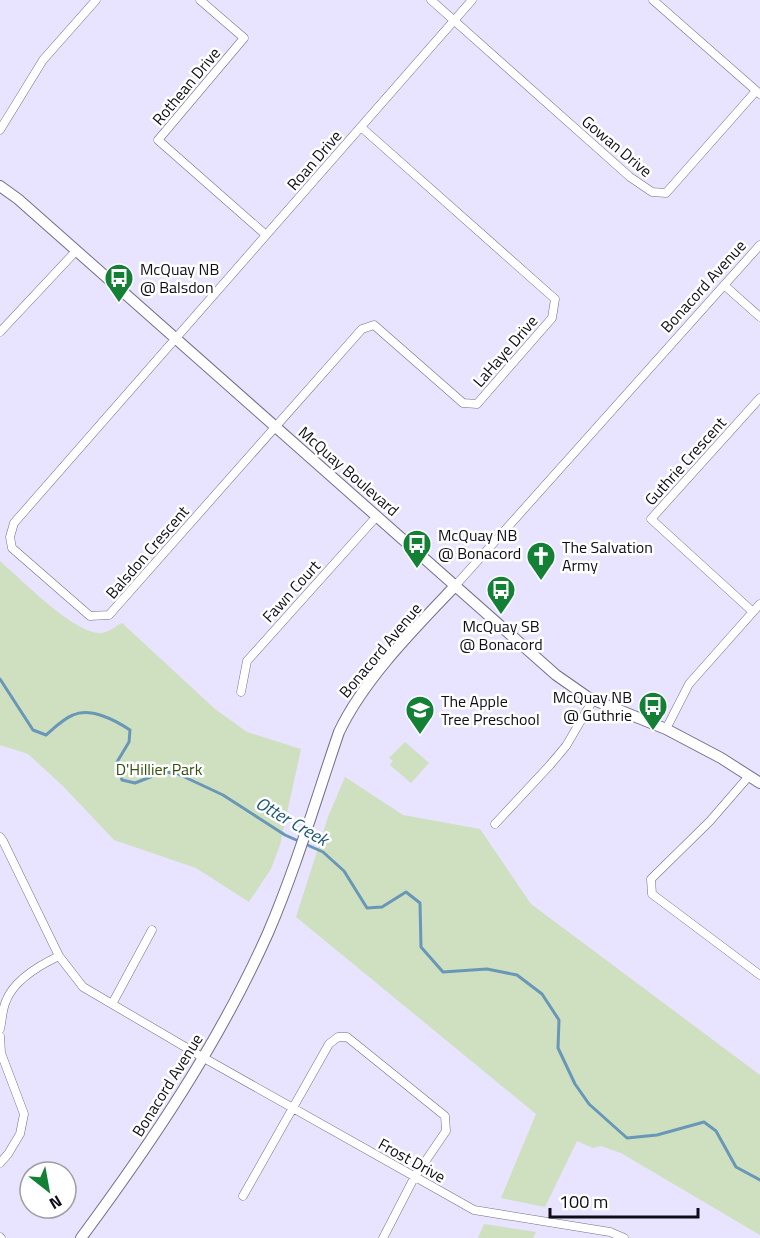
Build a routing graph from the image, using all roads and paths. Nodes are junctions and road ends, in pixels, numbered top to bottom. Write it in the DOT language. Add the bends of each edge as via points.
graph roads {
  1 [pos="96,0"];
  2 [pos="200,0"];
  3 [pos="431,0"];
  4 [pos="472,0"];
  5 [pos="653,0"];
  6 [pos="454,21"];
  7 [pos="758,92"];
  8 [pos="360,127"];
  9 [pos="0,130"];
  10 [pos="0,186"];
  11 [pos="266,235"];
  12 [pos="760,245"];
  13 [pos="76,251"];
  14 [pos="724,285"];
  15 [pos="760,317"];
  16 [pos="0,332"];
  17 [pos="175,338"];
  18 [pos="760,398"];
  19 [pos="275,426"];
  20 [pos="377,516"];
  21 [pos="455,586"];
  22 [pos="760,604"];
  23 [pos="753,612"];
  24 [pos="241,692"];
  25 [pos="593,700"];
  26 [pos="666,729"];
  27 [pos="749,776"];
  28 [pos="760,783"];
  29 [pos="495,825"];
  30 [pos="0,837"];
  31 [pos="153,930"];
  32 [pos="59,956"];
  33 [pos="760,975"];
  34 [pos="112,1004"];
  35 [pos="0,1029"];
  36 [pos="0,1036"];
  37 [pos="204,1058"];
  38 [pos="293,1108"];
  39 [pos="0,1163"];
  40 [pos="414,1178"];
  41 [pos="243,1196"];
  42 [pos="609,1235"];
  43 [pos="81,1238"];
  44 [pos="383,1238"];
  45 [pos="624,1238"];
  1 -- 9 [label="street" via="43,60"];
  2 -- 11 [label="street, Rothean Drive" via="243,38 158,140"];
  3 -- 6 [label="street"];
  4 -- 6 [label="street, Roan Drive"];
  5 -- 7 [label="street"];
  6 -- 7 [label="street, Gowan Drive" via="630,177 652,192 666,193"];
  6 -- 8 [label="street, Roan Drive"];
  8 -- 11 [label="street, Roan Drive"];
  8 -- 19 [label="street, LaHaye Drive" via="555,299 552,318 477,404 463,403 374,325 362,328"];
  10 -- 13 [label="street, McQuay Boulevard"];
  11 -- 17 [label="street, Roan Drive"];
  12 -- 14 [label="street, Bonacord Avenue"];
  13 -- 16 [label="street"];
  13 -- 17 [label="street, McQuay Boulevard"];
  14 -- 15 [label="street"];
  14 -- 21 [label="street, Bonacord Avenue"];
  17 -- 19 [label="street, McQuay Boulevard"];
  17 -- 19 [label="street, Balsdon Crescent" via="14,523 12,548 90,616 110,615"];
  18 -- 23 [label="street, Guthrie Crescent" via="651,519"];
  19 -- 20 [label="street, McQuay Boulevard"];
  20 -- 21 [label="street, McQuay Boulevard"];
  20 -- 24 [label="street, Fawn Court" via="247,661"];
  21 -- 25 [label="street, McQuay Boulevard" via="556,675"];
  21 -- 37 [label="street, Bonacord Avenue" via="364,688 349,711 268,933"];
  22 -- 23 [label="street"];
  23 -- 26 [label="street" via="689,684"];
  25 -- 26 [label="street, McQuay Boulevard"];
  25 -- 29 [label="street" via="566,746"];
  26 -- 27 [label="street, McQuay Boulevard"];
  27 -- 28 [label="street, McQuay Boulevard"];
  27 -- 33 [label="street" via="651,879 652,894"];
  30 -- 32 [label="street, Frost Drive"];
  31 -- 34 [label="street"];
  32 -- 34 [label="street, Frost Drive" via="84,987"];
  32 -- 35 [label="street" via="21,980 6,1000"];
  34 -- 37 [label="street, Frost Drive"];
  36 -- 39 [label="street" via="1,1053 24,1114 20,1134"];
  37 -- 38 [label="street, Frost Drive"];
  37 -- 43 [label="street, Bonacord Avenue"];
  38 -- 40 [label="street, Frost Drive"];
  38 -- 40 [label="street" via="329,1044 338,1037 347,1037 445,1116 446,1131"];
  38 -- 41 [label="street"];
  40 -- 42 [label="street, Frost Drive" via="474,1210"];
  40 -- 44 [label="street"];
  42 -- 45 [label="street, Frost Drive"];
}
